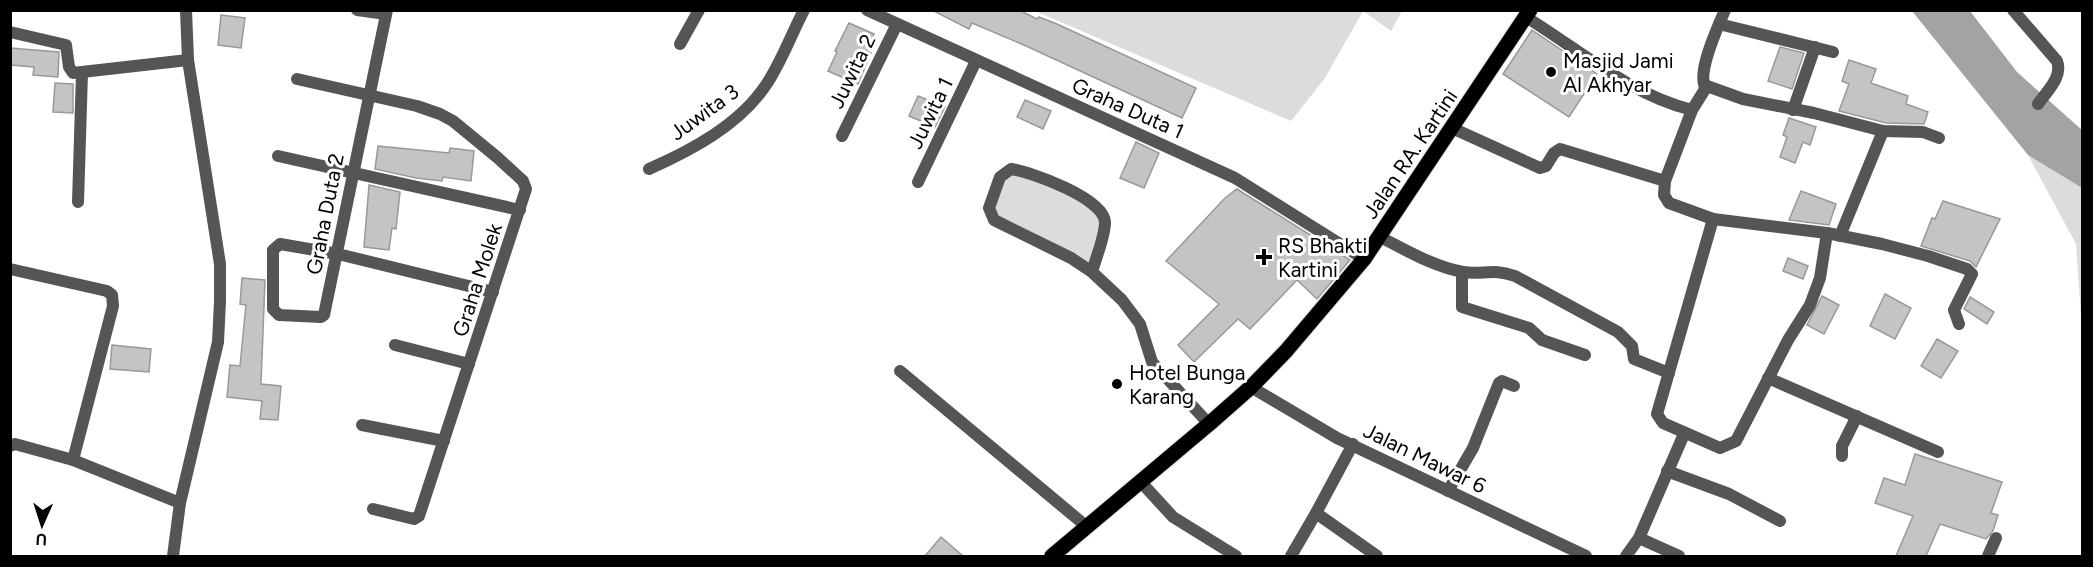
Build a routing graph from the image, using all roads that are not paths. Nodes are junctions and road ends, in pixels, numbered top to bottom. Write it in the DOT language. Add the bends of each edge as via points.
graph roads {
  1 [pos="186,10"];
  2 [pos="357,10"];
  3 [pos="699,10"];
  4 [pos="804,10"];
  5 [pos="867,10"];
  6 [pos="1725,10"];
  7 [pos="2013,10"];
  8 [pos="386,12"];
  9 [pos="1528,14"];
  10 [pos="897,24"];
  11 [pos="1719,24"];
  12 [pos="10,32"];
  13 [pos="680,44"];
  14 [pos="1815,47"];
  15 [pos="1833,52"];
  16 [pos="188,60"];
  17 [pos="976,61"];
  18 [pos="82,73"];
  19 [pos="297,79"];
  20 [pos="1705,87"];
  21 [pos="368,97"];
  22 [pos="2038,104"];
  23 [pos="1692,110"];
  24 [pos="1793,110"];
  25 [pos="1452,129"];
  26 [pos="1883,131"];
  27 [pos="842,136"];
  28 [pos="1939,138"];
  29 [pos="278,156"];
  30 [pos="649,169"];
  31 [pos="353,172"];
  32 [pos="1665,181"];
  33 [pos="918,182"];
  34 [pos="78,202"];
  35 [pos="520,210"];
  36 [pos="1713,219"];
  37 [pos="1834,234"];
  38 [pos="1380,237"];
  39 [pos="338,254"];
  40 [pos="1365,259"];
  41 [pos="10,269"];
  42 [pos="1092,272"];
  43 [pos="1462,272"];
  44 [pos="493,292"];
  45 [pos="1959,324"];
  46 [pos="395,345"];
  47 [pos="1585,355"];
  48 [pos="469,364"];
  49 [pos="900,371"];
  50 [pos="1669,373"];
  51 [pos="1768,378"];
  52 [pos="1514,386"];
  53 [pos="1251,387"];
  54 [pos="1857,416"];
  55 [pos="1209,424"];
  56 [pos="362,425"];
  57 [pos="1684,434"];
  58 [pos="444,441"];
  59 [pos="1353,444"];
  60 [pos="10,446"];
  61 [pos="1938,452"];
  62 [pos="1842,456"];
  63 [pos="73,460"];
  64 [pos="1667,471"];
  65 [pos="1140,482"];
  66 [pos="1448,491"];
  67 [pos="180,503"];
  68 [pos="373,509"];
  69 [pos="1316,513"];
  70 [pos="1780,521"];
  71 [pos="1086,526"];
  72 [pos="1639,538"];
  73 [pos="1996,538"];
  74 [pos="173,556"];
  75 [pos="1052,556"];
  76 [pos="1236,556"];
  77 [pos="1290,556"];
  78 [pos="1377,556"];
  79 [pos="1586,556"];
  80 [pos="1626,556"];
  81 [pos="1679,556"];
  82 [pos="1988,556"];
  1 -- 16 [label="street"];
  2 -- 8 [label="street"];
  3 -- 13 [label="street"];
  4 -- 30 [label="street, Juwita 3" via="766,85 745,110 700,144"];
  5 -- 10 [label="street, Graha Duta 1"];
  6 -- 11 [label="street"];
  7 -- 22 [label="street" via="2059,67 2057,77"];
  8 -- 21 [label="street, Graha Duta 2"];
  9 -- 23 [label="street" via="1641,92"];
  9 -- 25 [label="main road, Jalan RA. Kartini"];
  10 -- 17 [label="street, Graha Duta 1"];
  10 -- 27 [label="street, Juwita 2"];
  11 -- 14 [label="street"];
  11 -- 20 [label="street" via="1705,67"];
  12 -- 18 [label="street" via="66,45 69,67 73,73"];
  14 -- 15 [label="street"];
  14 -- 24 [label="street"];
  16 -- 18 [label="street"];
  16 -- 67 [label="street" via="220,264 220,301 218,342"];
  17 -- 33 [label="street, Juwita 1"];
  17 -- 40 [label="street, Graha Duta 1" via="1235,178"];
  18 -- 34 [label="street"];
  19 -- 21 [label="street"];
  20 -- 23 [label="street"];
  20 -- 24 [label="street"];
  21 -- 31 [label="street, Graha Duta 2"];
  21 -- 35 [label="street, Graha Molek" via="417,106 453,122 523,181 526,189"];
  23 -- 32 [label="street"];
  24 -- 26 [label="street"];
  25 -- 32 [label="street" via="1540,168 1560,149"];
  25 -- 38 [label="main road, Jalan RA. Kartini"];
  26 -- 28 [label="street" via="1923,132"];
  26 -- 37 [label="street"];
  29 -- 31 [label="street"];
  31 -- 35 [label="street"];
  31 -- 39 [label="street, Graha Duta 2"];
  32 -- 36 [label="street" via="1664,195 1669,203"];
  35 -- 44 [label="street, Graha Molek"];
  36 -- 37 [label="street"];
  36 -- 50 [label="street"];
  37 -- 45 [label="street" via="1928,256 1971,271 1970,281 1954,310"];
  37 -- 51 [label="street" via="1810,305"];
  38 -- 40 [label="main road, Jalan RA. Kartini"];
  38 -- 43 [label="street"];
  39 -- 39 [label="street, Graha Duta 2" via="280,244 273,250 272,304 276,314 324,315"];
  39 -- 44 [label="street"];
  40 -- 53 [label="main road, Jalan RA. Kartini"];
  41 -- 63 [label="street" via="112,295 113,306"];
  42 -- 42 [label="street" via="1105,222 1102,213 1089,201 1029,171 1011,169 1000,177 989,208 994,220"];
  42 -- 55 [label="street" via="1122,300 1140,324 1152,362"];
  43 -- 47 [label="street" via="1462,307 1528,328 1542,340"];
  43 -- 50 [label="street" via="1501,271 1515,276 1618,332 1632,346 1635,359"];
  44 -- 48 [label="street, Graha Molek"];
  46 -- 48 [label="street"];
  48 -- 58 [label="street, Graha Molek"];
  49 -- 71 [label="street"];
  50 -- 57 [label="street" via="1658,419"];
  51 -- 54 [label="street"];
  51 -- 57 [label="street" via="1732,445 1720,448"];
  52 -- 66 [label="street" via="1499,383 1473,448"];
  53 -- 55 [label="main road, Jalan RA. Kartini"];
  53 -- 59 [label="street, Jalan Mawar 6" via="1312,426"];
  54 -- 61 [label="street"];
  54 -- 62 [label="street" via="1842,446"];
  55 -- 65 [label="main road, Jalan RA. Kartini"];
  56 -- 58 [label="street"];
  57 -- 64 [label="street"];
  58 -- 68 [label="street, Graha Molek" via="419,516 414,519"];
  59 -- 66 [label="street, Jalan Mawar 6"];
  59 -- 69 [label="street"];
  60 -- 63 [label="street" via="15,444"];
  63 -- 67 [label="street"];
  64 -- 70 [label="street" via="1729,494"];
  64 -- 72 [label="street"];
  65 -- 71 [label="main road, Jalan RA. Kartini"];
  65 -- 76 [label="street" via="1173,517"];
  66 -- 79 [label="street, Jalan Mawar 6"];
  67 -- 74 [label="street"];
  69 -- 77 [label="street"];
  69 -- 78 [label="street"];
  71 -- 75 [label="main road, Jalan RA. Kartini"];
  72 -- 80 [label="street"];
  72 -- 81 [label="street"];
  73 -- 82 [label="street"];
}
